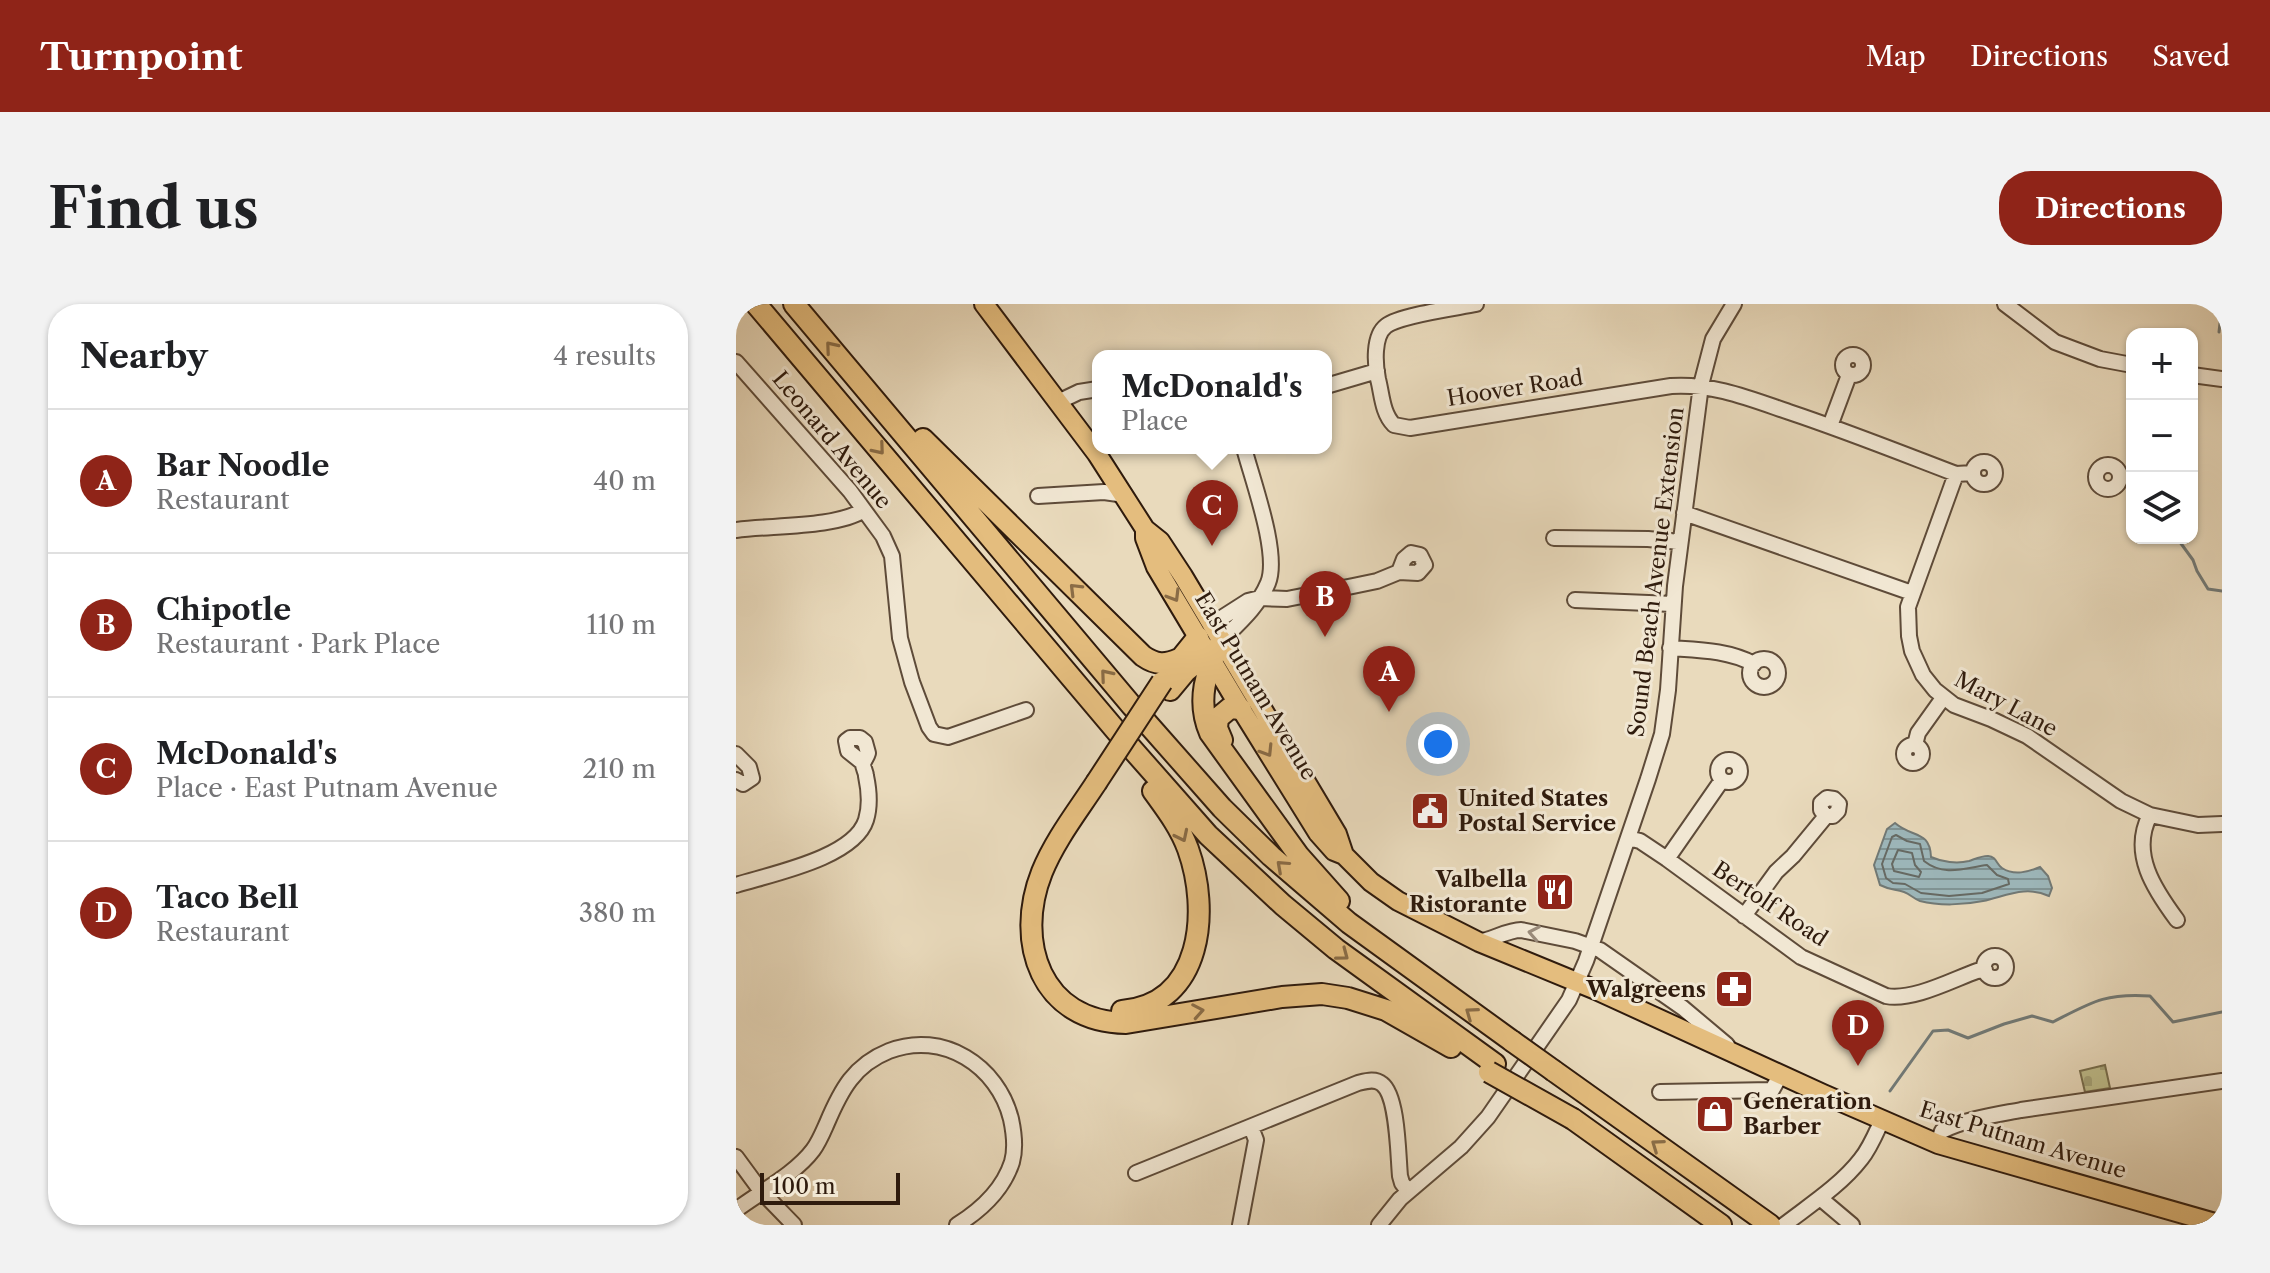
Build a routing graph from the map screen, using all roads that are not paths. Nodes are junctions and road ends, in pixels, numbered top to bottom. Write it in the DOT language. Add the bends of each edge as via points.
graph roads {
  1 [pos="756,304"];
  2 [pos="794,304"];
  3 [pos="984,304"];
  4 [pos="1476,304"];
  5 [pos="2005,304"];
  6 [pos="1732,305"];
  7 [pos="2126,364"];
  8 [pos="738,367"];
  9 [pos="1377,371"];
  10 [pos="1849,375"];
  11 [pos="2198,376"];
  12 [pos="2222,379"];
  13 [pos="860,382"];
  14 [pos="1332,384"];
  15 [pos="1701,385"];
  16 [pos="1092,390"];
  17 [pos="1058,402"];
  18 [pos="1830,426"];
  19 [pos="1092,447"];
  20 [pos="1097,454"];
  21 [pos="1246,454"];
  22 [pos="1973,473"];
  23 [pos="1956,474"];
  24 [pos="1125,495"];
  25 [pos="1038,496"];
  26 [pos="864,510"];
  27 [pos="1684,513"];
  28 [pos="736,530"];
  29 [pos="1554,538"];
  30 [pos="1680,542"];
  31 [pos="1399,572"];
  32 [pos="1912,593"];
  33 [pos="1260,598"];
  34 [pos="1575,600"];
  35 [pos="1673,604"];
  36 [pos="1210,643"];
  37 [pos="1670,648"];
  38 [pos="1179,659"];
  39 [pos="1754,664"];
  40 [pos="1074,680"];
  41 [pos="1166,686"];
  42 [pos="1943,698"];
  43 [pos="1241,709"];
  44 [pos="1026,710"];
  45 [pos="1915,745"];
  46 [pos="736,755"];
  47 [pos="863,763"];
  48 [pos="736,780"];
  49 [pos="1722,780"];
  50 [pos="1100,787"];
  51 [pos="1250,789"];
  52 [pos="2150,815"];
  53 [pos="1826,816"];
  54 [pos="2222,824"];
  55 [pos="1628,838"];
  56 [pos="1344,855"];
  57 [pos="1667,859"];
  58 [pos="736,885"];
  59 [pos="1744,916"];
  60 [pos="2177,920"];
  61 [pos="1479,942"];
  62 [pos="1591,946"];
  63 [pos="1985,970"];
  64 [pos="1577,982"];
  65 [pos="1431,984"];
  66 [pos="1739,1056"];
  67 [pos="1492,1068"];
  68 [pos="1781,1074"];
  69 [pos="2222,1081"];
  70 [pos="1660,1092"];
  71 [pos="1882,1120"];
  72 [pos="1251,1127"];
  73 [pos="1938,1144"];
  74 [pos="736,1157"];
  75 [pos="1136,1173"];
  76 [pos="761,1191"];
  77 [pos="1408,1191"];
  78 [pos="1820,1198"];
  79 [pos="736,1210"];
  80 [pos="794,1225"];
  81 [pos="957,1225"];
  82 [pos="1240,1225"];
  83 [pos="1379,1225"];
  84 [pos="1721,1225"];
  85 [pos="1770,1225"];
  86 [pos="1784,1225"];
  87 [pos="1852,1225"];
  88 [pos="2222,1225"];
  1 -- 40 [label="highway, one-way"];
  13 -- 2 [label="highway, one-way"];
  3 -- 17 [label="main road, East Putnam Avenue"];
  4 -- 9 [label="street" via="1386,326 1378,340"];
  5 -- 7 [label="street" via="2055,342"];
  6 -- 15 [label="street, Sound Beach Avenue Extension" via="1713,339"];
  8 -- 26 [label="street, Leonard Avenue"];
  9 -- 14 [label="street"];
  9 -- 15 [label="street, Hoover Road" via="1387,415 1394,425 1405,428"];
  10 -- 18 [label="street"];
  11 -- 12 [label="street"];
  38 -- 13 [label="highway, one-way" via="1157,664 1143,656 899,411"];
  65 -- 13 [label="highway, one-way" via="1322,902 1214,800"];
  15 -- 18 [label="street, Hoover Road"];
  15 -- 27 [label="street, Sound Beach Avenue Extension"];
  16 -- 17 [label="street"];
  17 -- 19 [label="main road, East Putnam Avenue"];
  18 -- 23 [label="street, Hoover Road"];
  20 -- 24 [label="main road, East Putnam Avenue"];
  21 -- 33 [label="street" via="1271,560"];
  22 -- 23 [label="street"];
  23 -- 32 [label="street, Mary Lane"];
  24 -- 25 [label="street"];
  24 -- 36 [label="main road, East Putnam Avenue" via="1145,529 1156,567"];
  26 -- 28 [label="street" via="832,521"];
  26 -- 44 [label="street, Leonard Avenue" via="892,556 900,638 934,734 948,737"];
  27 -- 30 [label="street, Sound Beach Avenue Extension"];
  27 -- 32 [label="street"];
  29 -- 30 [label="street"];
  30 -- 35 [label="street, Sound Beach Avenue Extension"];
  31 -- 33 [label="street" via="1287,599"];
  32 -- 42 [label="street, Mary Lane" via="1912,651 1923,675"];
  33 -- 36 [label="street"];
  34 -- 35 [label="street"];
  35 -- 37 [label="street, Sound Beach Avenue Extension"];
  36 -- 38 [label="highway"];
  36 -- 41 [label="highway"];
  36 -- 43 [label="main road, East Putnam Avenue"];
  36 -- 51 [label="highway" via="1203,694 1207,725"];
  36 -- 56 [label="main road, East Putnam Avenue" via="1337,834"];
  37 -- 39 [label="street" via="1728,654"];
  37 -- 55 [label="street, Sound Beach Avenue Extension" via="1662,734"];
  38 -- 41 [label="highway"];
  40 -- 50 [label="highway, one-way" via="1176,824 1197,887 1198,932 1184,973 1157,1001 1125,1011 1094,1007 1070,993 1052,968 1044,938 1044,907 1053,875"];
  40 -- 67 [label="highway, one-way" via="1184,810 1257,882"];
  41 -- 50 [label="highway"];
  42 -- 45 [label="street"];
  42 -- 52 [label="street, Mary Lane" via="2027,736"];
  43 -- 51 [label="highway" via="1223,712 1217,728"];
  43 -- 56 [label="main road, East Putnam Avenue, one-way" via="1318,833"];
  46 -- 48 [label="street" via="752,778 743,784"];
  47 -- 58 [label="street" via="868,793 860,833 818,859"];
  49 -- 57 [label="street"];
  50 -- 67 [label="highway, one-way" via="1047,861 1031,918 1041,973 1071,1009 1126,1023 1322,994 1374,1005"];
  51 -- 65 [label="highway" via="1323,884"];
  52 -- 54 [label="street, Mary Lane"];
  52 -- 60 [label="street" via="2143,828 2145,866"];
  53 -- 59 [label="street"];
  55 -- 57 [label="street, Bertolf Road"];
  55 -- 62 [label="street, Sound Beach Avenue Extension"];
  56 -- 61 [label="main road, East Putnam Avenue" via="1398,901"];
  57 -- 59 [label="street, Bertolf Road"];
  59 -- 63 [label="street, Bertolf Road" via="1801,957 1886,996 1911,995"];
  62 -- 61 [label="street, one-way" via="1521,930"];
  61 -- 64 [label="main road, East Putnam Avenue"];
  62 -- 64 [label="street, Sound Beach Avenue Extension"];
  62 -- 66 [label="street" via="1683,1008"];
  64 -- 66 [label="main road, East Putnam Avenue"];
  64 -- 77 [label="street, Sound Beach Avenue Extension" via="1537,1049 1480,1126"];
  85 -- 65 [label="highway, one-way, bridge"];
  66 -- 68 [label="main road, East Putnam Avenue"];
  67 -- 84 [label="highway, bridge"];
  68 -- 70 [label="street" via="1772,1090"];
  68 -- 71 [label="main road, East Putnam Avenue"];
  69 -- 73 [label="street" via="2004,1113 1942,1131"];
  71 -- 73 [label="main road, East Putnam Avenue"];
  71 -- 78 [label="street" via="1863,1157"];
  72 -- 75 [label="street"];
  72 -- 77 [label="street" via="1358,1083 1376,1081 1391,1099 1400,1176"];
  72 -- 82 [label="street" via="1256,1140"];
  73 -- 88 [label="main road, East Putnam Avenue"];
  74 -- 76 [label="street"];
  76 -- 79 [label="street"];
  76 -- 80 [label="street"];
  76 -- 81 [label="street" via="813,1150 850,1079 870,1061 899,1048 951,1050 974,1061 993,1079 1008,1107 1014,1134 1012,1161 998,1189"];
  77 -- 83 [label="street, Sound Beach Avenue Extension"];
  78 -- 86 [label="street"];
  78 -- 87 [label="street"];
}
